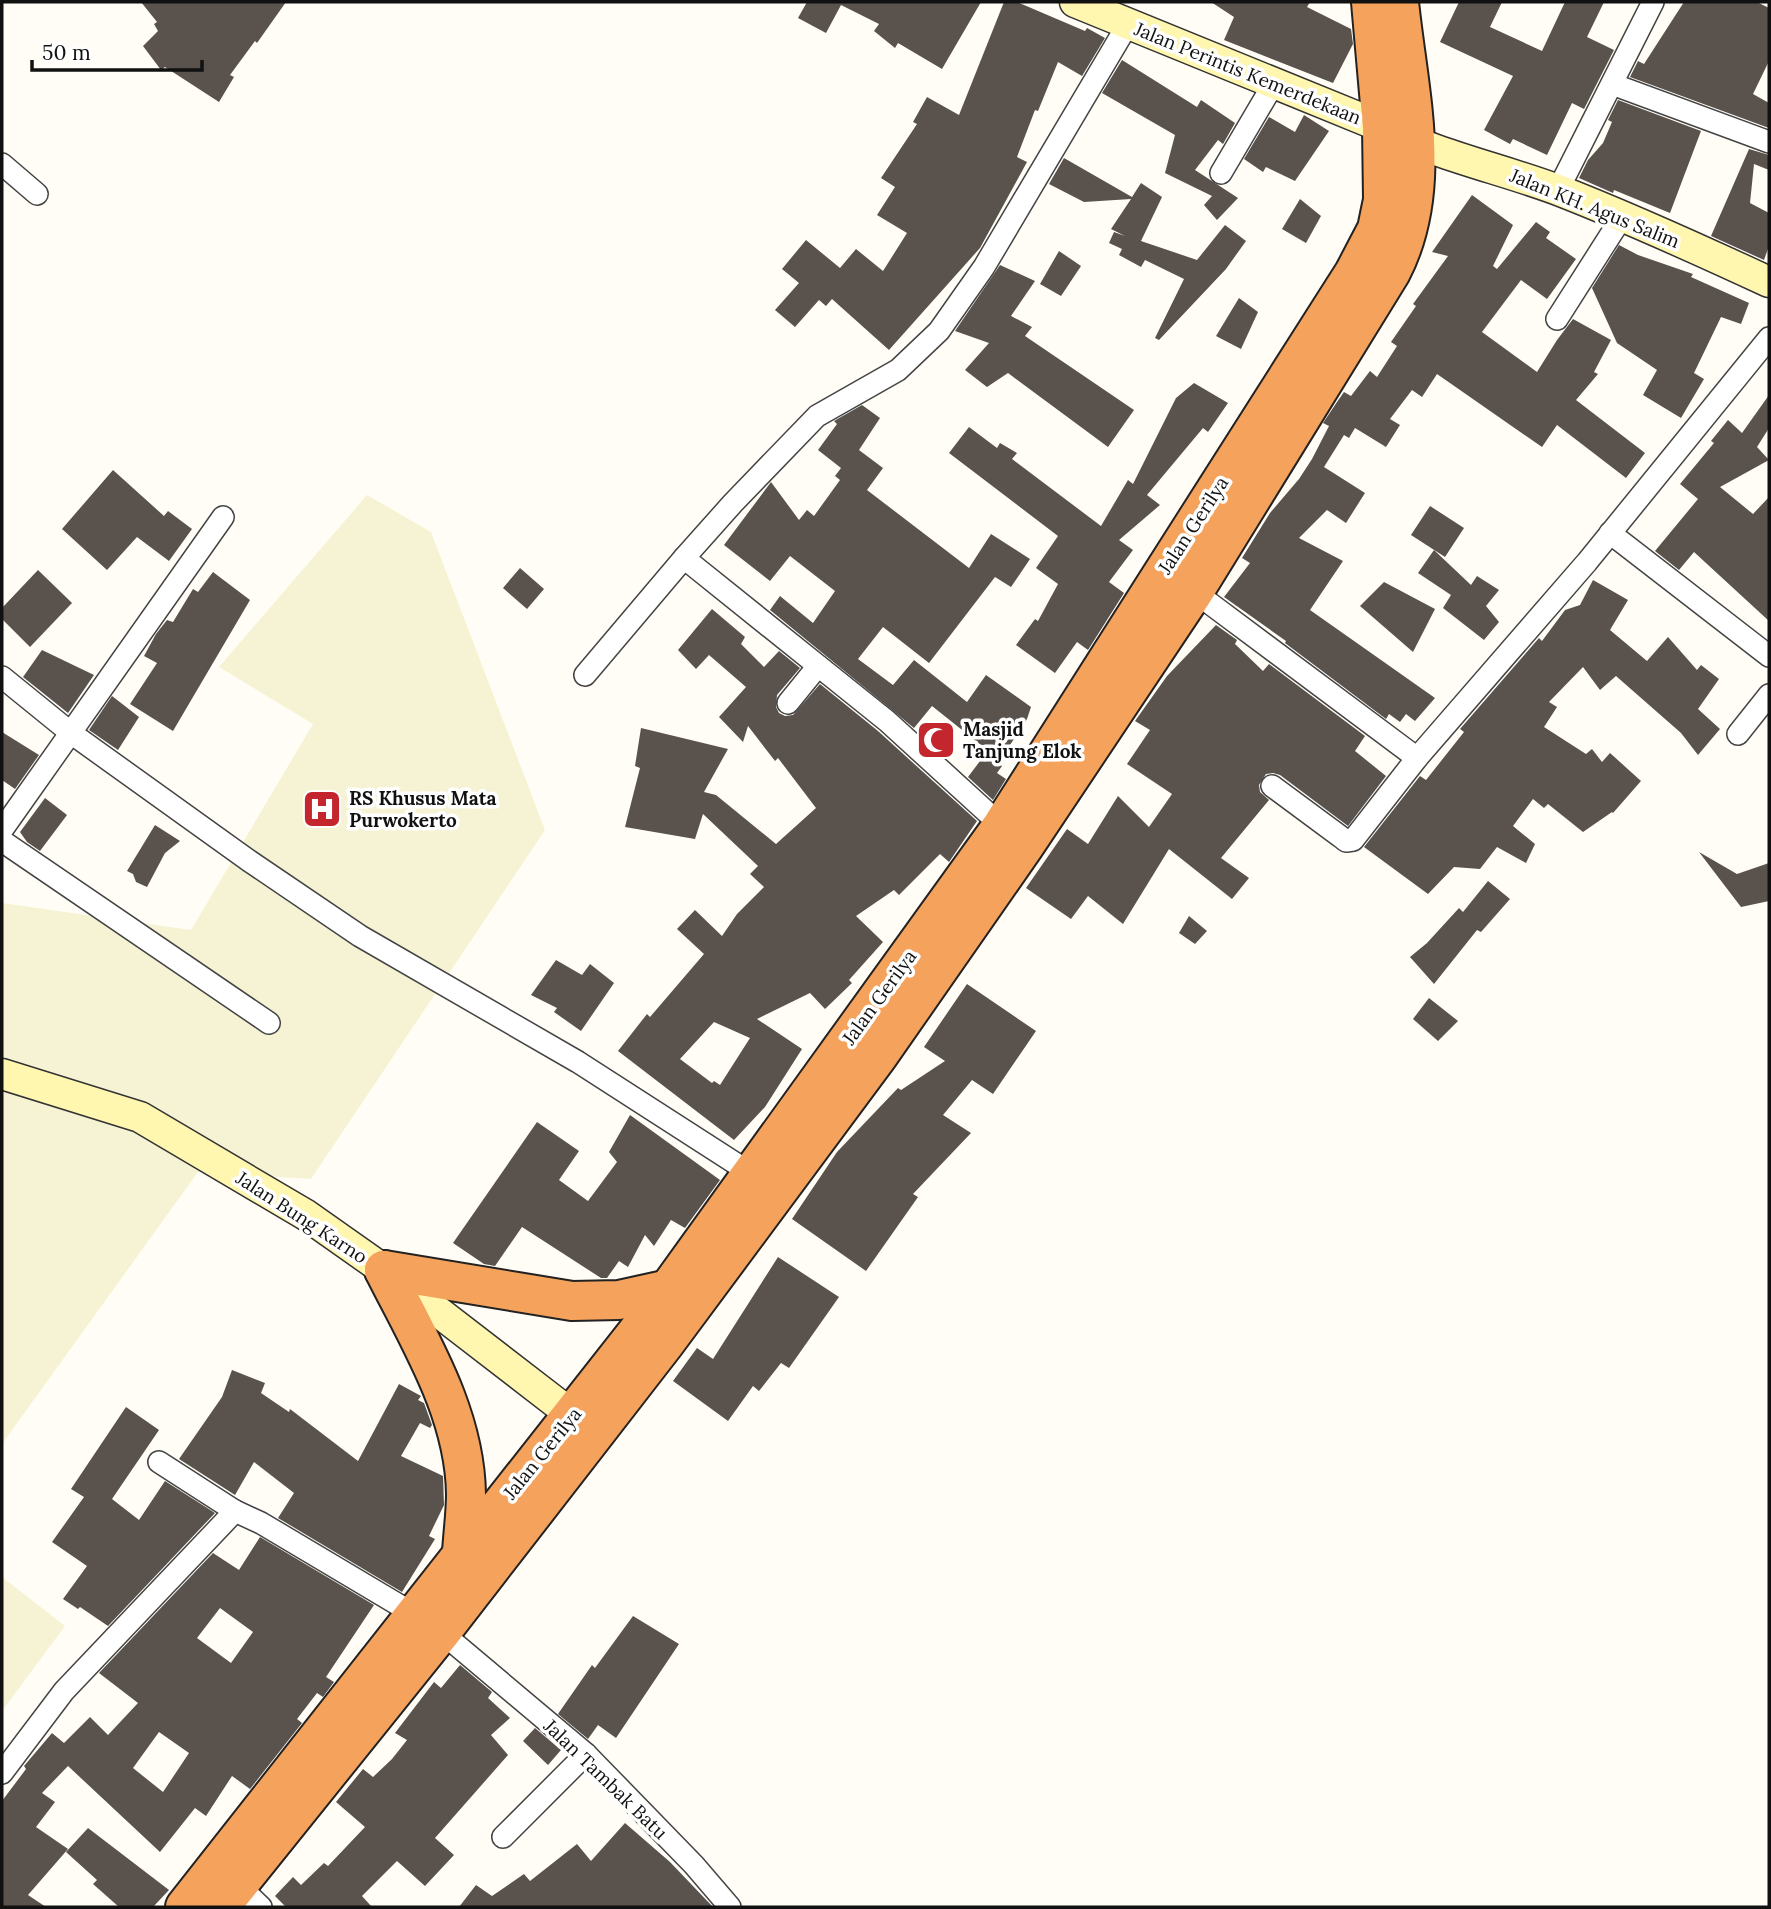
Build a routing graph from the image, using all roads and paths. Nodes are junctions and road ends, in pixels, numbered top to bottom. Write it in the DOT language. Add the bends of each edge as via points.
graph roads {
  1 [pos="1075,2"];
  2 [pos="1371,2"];
  3 [pos="1399,2"];
  4 [pos="1653,2"];
  5 [pos="1128,24"];
  6 [pos="1273,83"];
  7 [pos="1612,84"];
  8 [pos="1382,127"];
  9 [pos="1769,142"];
  10 [pos="1417,145"];
  11 [pos="2,164"];
  12 [pos="1221,173"];
  13 [pos="1558,190"];
  14 [pos="37,194"];
  15 [pos="1622,217"];
  16 [pos="1769,282"];
  17 [pos="1557,319"];
  18 [pos="1769,338"];
  19 [pos="223,517"];
  20 [pos="1610,533"];
  21 [pos="684,558"];
  22 [pos="1177,583"];
  23 [pos="1769,656"];
  24 [pos="818,666"];
  25 [pos="585,675"];
  26 [pos="2,677"];
  27 [pos="1769,695"];
  28 [pos="788,702"];
  29 [pos="71,733"];
  30 [pos="1738,734"];
  31 [pos="1417,758"];
  32 [pos="1272,786"];
  33 [pos="1002,826"];
  34 [pos="2,830"];
  35 [pos="2,841"];
  36 [pos="269,1023"];
  37 [pos="2,1074"];
  38 [pos="752,1174"];
  39 [pos="384,1270"];
  40 [pos="669,1289"];
  41 [pos="653,1334"];
  42 [pos="572,1415"];
  43 [pos="159,1462"];
  44 [pos="235,1511"];
  45 [pos="462,1553"];
  46 [pos="427,1623"];
  47 [pos="586,1754"];
  48 [pos="2,1773"];
  49 [pos="503,1837"];
  50 [pos="239,1900"];
  51 [pos="185,1907"];
  52 [pos="730,1907"];
  1 -- 5 [label="main road, Jalan Perintis Kemerdekaan"];
  2 -- 8 [label="highway, Jalan Gerilya"];
  3 -- 10 [label="highway, Jalan Gerilya"];
  4 -- 7 [label="street"];
  5 -- 6 [label="main road, Jalan Perintis Kemerdekaan"];
  5 -- 21 [label="street" via="984,267 939,331 898,370 817,416"];
  6 -- 8 [label="main road, Jalan Perintis Kemerdekaan"];
  6 -- 12 [label="street"];
  7 -- 9 [label="street"];
  7 -- 13 [label="street"];
  8 -- 10 [label="main road, Jalan Perintis Kemerdekaan"];
  8 -- 22 [label="highway, Jalan Gerilya" via="1383,200 1377,229"];
  10 -- 13 [label="main road, Jalan KH. Agus Salim"];
  10 -- 22 [label="highway, Jalan Gerilya" via="1412,210 1401,253"];
  11 -- 14 [label="street"];
  13 -- 15 [label="main road, Jalan KH. Agus Salim"];
  15 -- 16 [label="main road, Jalan KH. Agus Salim"];
  15 -- 17 [label="street"];
  18 -- 20 [label="street"];
  19 -- 29 [label="street"];
  20 -- 23 [label="street"];
  20 -- 31 [label="street"];
  21 -- 24 [label="street"];
  21 -- 25 [label="street"];
  22 -- 31 [label="street"];
  22 -- 33 [label="highway, Jalan Gerilya"];
  22 -- 41 [label="highway, Jalan Gerilya" via="1025,845 878,1056"];
  24 -- 28 [label="street"];
  24 -- 33 [label="street" via="887,721"];
  26 -- 29 [label="street"];
  27 -- 30 [label="street"];
  29 -- 34 [label="street"];
  29 -- 38 [label="street" via="360,936 578,1062"];
  31 -- 32 [label="street" via="1353,840 1346,841"];
  33 -- 38 [label="highway, Jalan Gerilya"];
  35 -- 36 [label="street"];
  37 -- 39 [label="main road, Jalan Bung Karno" via="140,1116 306,1215"];
  38 -- 40 [label="highway, Jalan Gerilya"];
  39 -- 40 [label="highway" via="572,1301 618,1300"];
  39 -- 42 [label="main road, Jalan Bung Karno"];
  39 -- 45 [label="highway" via="444,1389 460,1445 466,1493"];
  40 -- 41 [label="highway, Jalan Gerilya"];
  41 -- 42 [label="highway, Jalan Gerilya"];
  41 -- 46 [label="highway, Jalan Gerilya"];
  42 -- 45 [label="highway, Jalan Gerilya"];
  43 -- 44 [label="street, Jalan Tambak Batu"];
  44 -- 46 [label="street, Jalan Tambak Batu"];
  44 -- 48 [label="street" via="64,1691"];
  45 -- 46 [label="highway, Jalan Gerilya"];
  46 -- 47 [label="street, Jalan Tambak Batu"];
  46 -- 50 [label="highway, Jalan Gerilya"];
  46 -- 51 [label="highway, Jalan Gerilya"];
  47 -- 49 [label="street"];
  47 -- 52 [label="street, Jalan Tambak Batu"];
}
